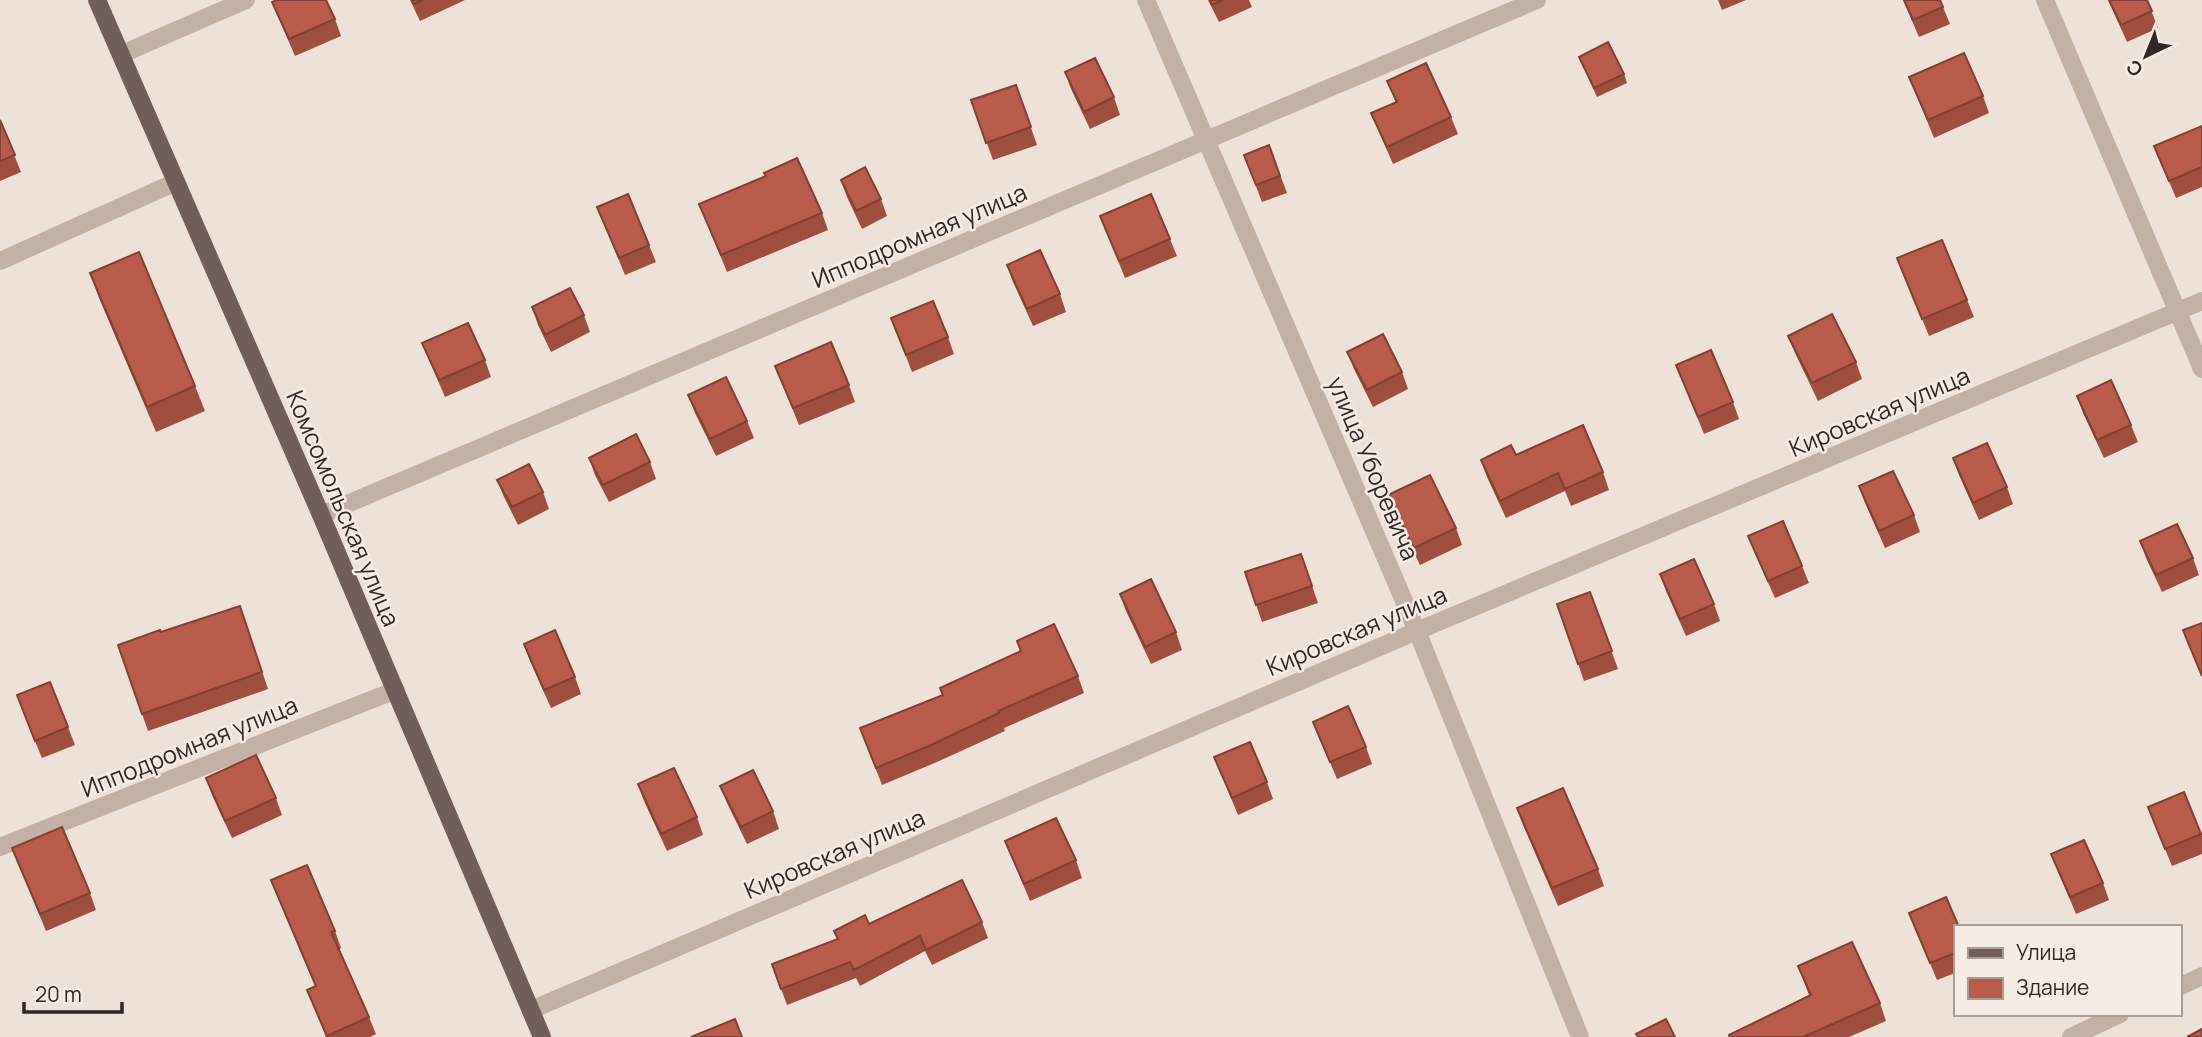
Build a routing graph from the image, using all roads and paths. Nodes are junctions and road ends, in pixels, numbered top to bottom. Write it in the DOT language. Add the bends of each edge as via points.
graph roads {
  1 [pos="97,0"];
  2 [pos="246,0"];
  3 [pos="1146,0"];
  4 [pos="1537,0"];
  5 [pos="2045,0"];
  6 [pos="122,54"];
  7 [pos="1207,140"];
  8 [pos="176,182"];
  9 [pos="0,261"];
  10 [pos="2202,300"];
  11 [pos="2179,311"];
  12 [pos="2202,369"];
  13 [pos="321,515"];
  14 [pos="1417,631"];
  15 [pos="396,690"];
  16 [pos="0,847"];
  17 [pos="2202,976"];
  18 [pos="2181,986"];
  19 [pos="531,1010"];
  20 [pos="2116,1016"];
  21 [pos="542,1037"];
  22 [pos="1580,1037"];
  23 [pos="2071,1037"];
  1 -- 6 [label="main road, Комсомольская улица"];
  2 -- 6 [label="street"];
  3 -- 7 [label="street, улица Уборевича"];
  4 -- 7 [label="street, Ипподромная улица"];
  5 -- 11 [label="street"];
  6 -- 8 [label="main road, Комсомольская улица"];
  7 -- 13 [label="street, Ипподромная улица"];
  7 -- 14 [label="street, улица Уборевича"];
  8 -- 9 [label="street"];
  8 -- 13 [label="main road, Комсомольская улица"];
  10 -- 11 [label="street, Кировская улица"];
  11 -- 12 [label="street"];
  11 -- 14 [label="street, Кировская улица"];
  13 -- 15 [label="main road, Комсомольская улица"];
  14 -- 19 [label="street, Кировская улица"];
  14 -- 22 [label="street, улица Уборевича"];
  15 -- 16 [label="street, Ипподромная улица"];
  15 -- 19 [label="main road, Комсомольская улица"];
  17 -- 18 [label="street"];
  19 -- 21 [label="main road, Комсомольская улица"];
  20 -- 23 [label="street"];
}
